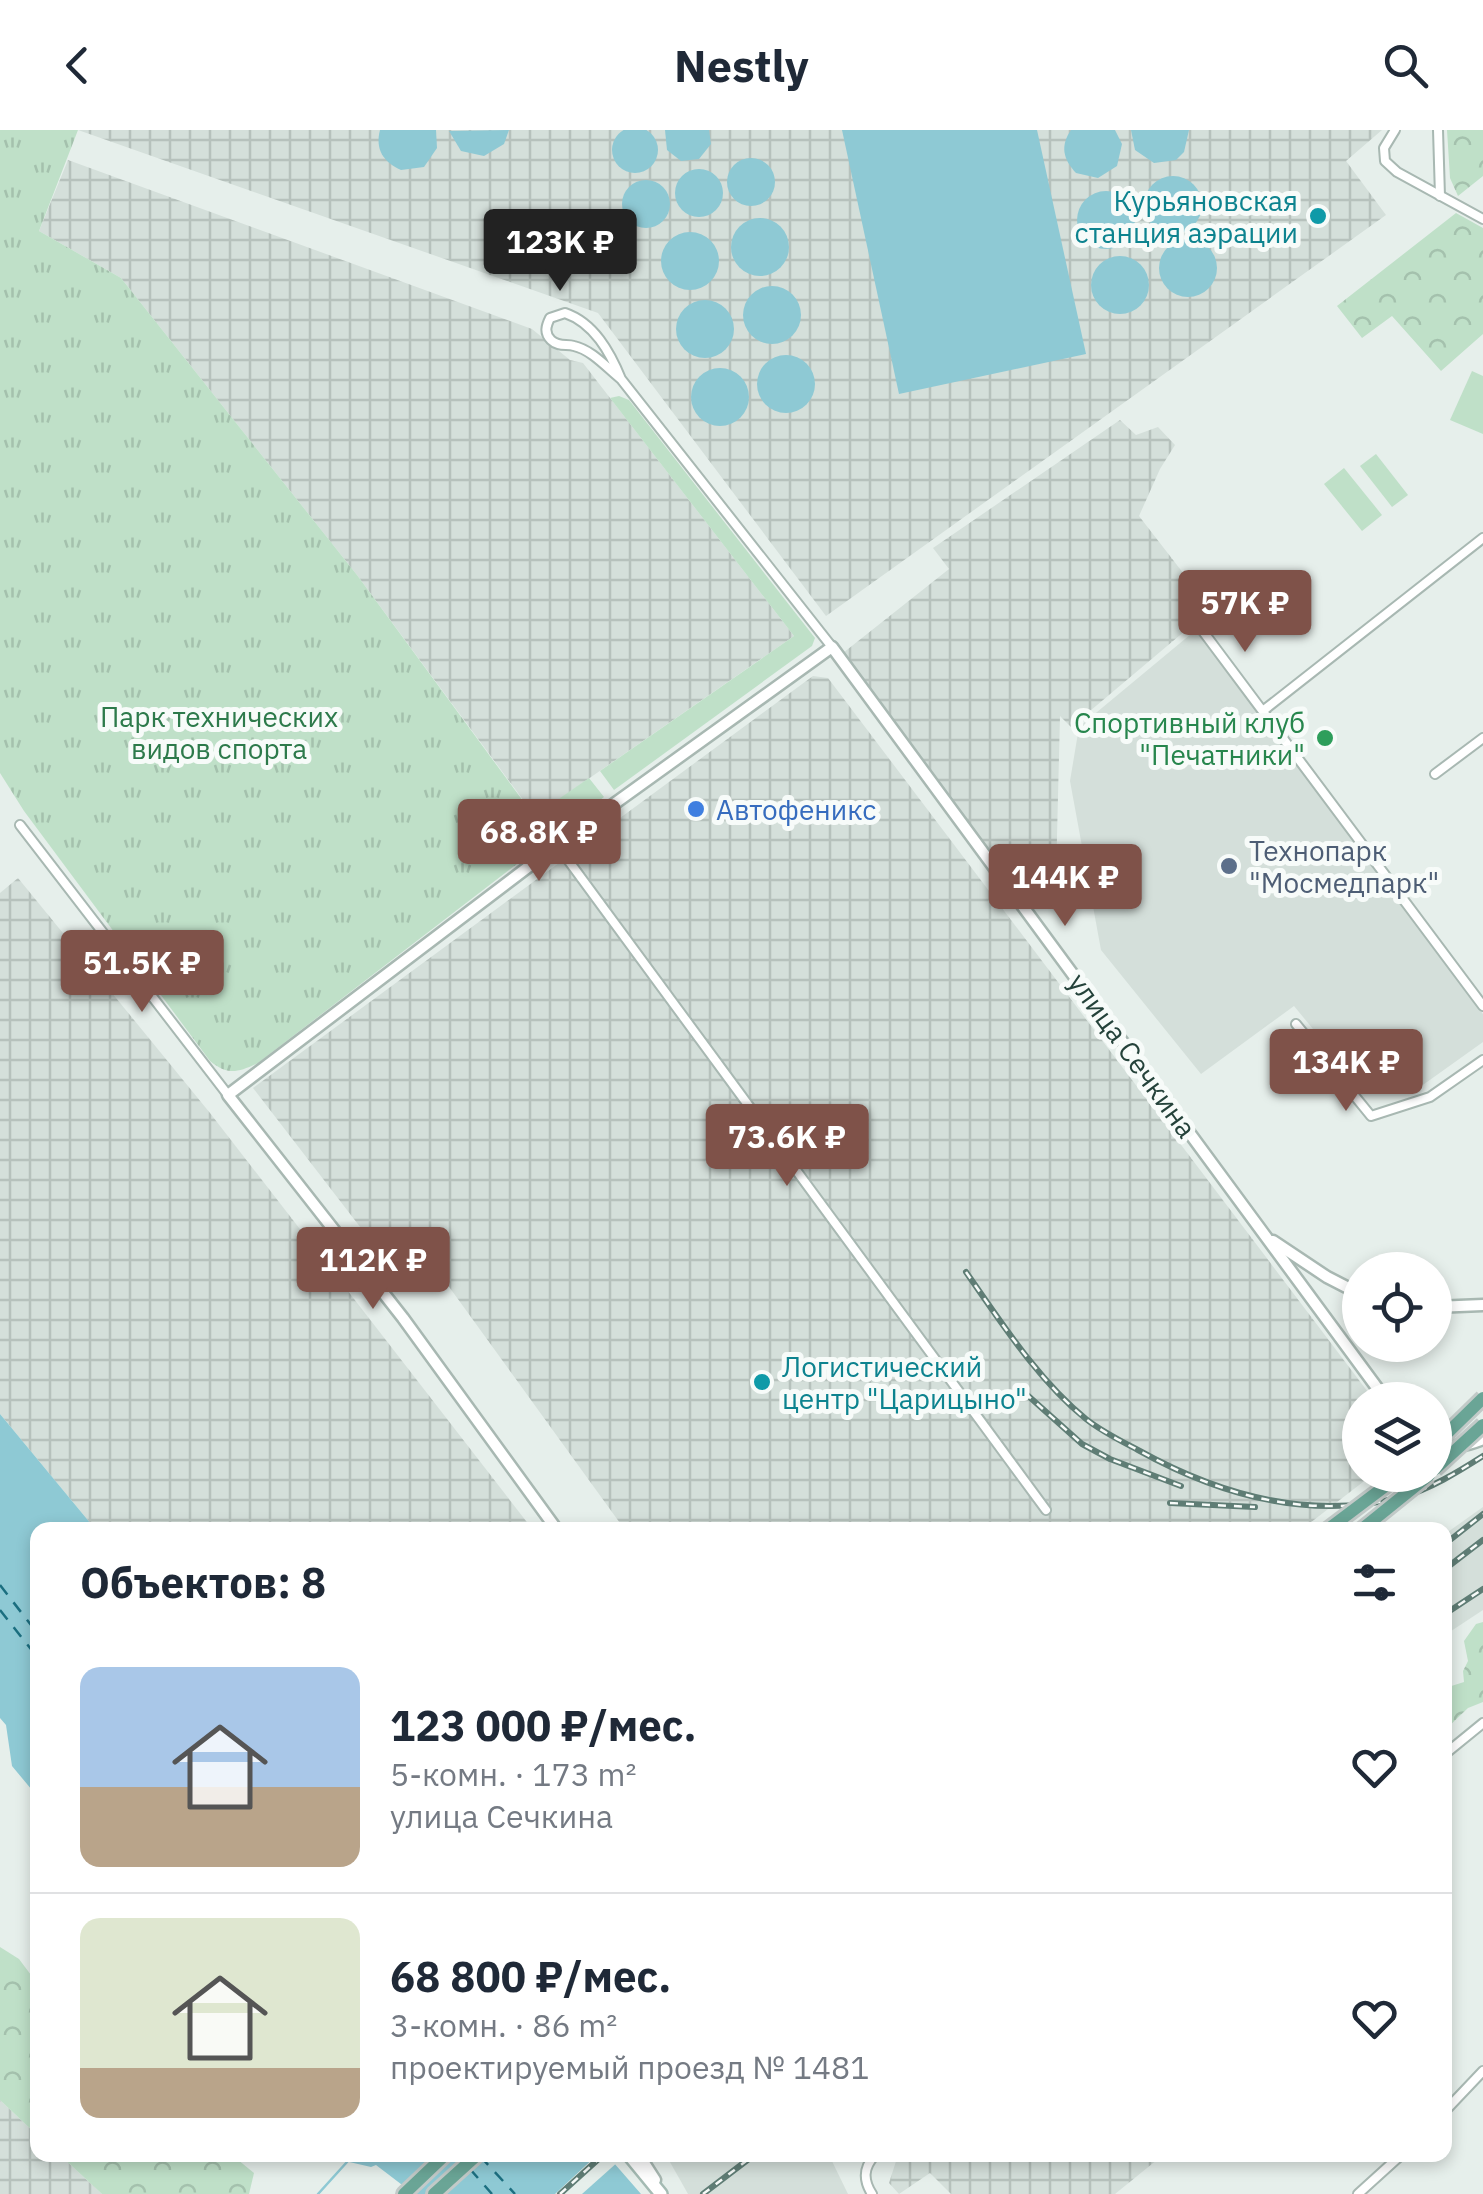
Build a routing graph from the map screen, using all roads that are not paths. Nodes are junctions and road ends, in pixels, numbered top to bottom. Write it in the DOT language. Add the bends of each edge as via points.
graph roads {
  1 [pos="1395,130"];
  2 [pos="1438,130"];
  3 [pos="1440,196"];
  4 [pos="1483,219"];
  5 [pos="621,379"];
  6 [pos="1483,538"];
  7 [pos="1196,622"];
  8 [pos="832,647"];
  9 [pos="1264,710"];
  10 [pos="1483,738"];
  11 [pos="1435,774"];
  12 [pos="20,825"];
  13 [pos="558,845"];
  14 [pos="1483,1006"];
  15 [pos="1296,1024"];
  16 [pos="1483,1060"];
  17 [pos="228,1094"];
  18 [pos="1264,1234"];
  19 [pos="1342,1284"];
  20 [pos="1483,1305"];
  21 [pos="1452,1306"];
  22 [pos="1361,1362"];
  23 [pos="1361,1366"];
  24 [pos="1373,1382"];
  25 [pos="1483,1398"];
  26 [pos="1483,1424"];
  27 [pos="1452,1428"];
  28 [pos="1483,1439"];
  29 [pos="1452,1447"];
  30 [pos="1452,1453"];
  31 [pos="1377,1492"];
  32 [pos="1407,1492"];
  33 [pos="1046,1510"];
  34 [pos="548,1522"];
  35 [pos="1338,1522"];
  36 [pos="1371,1522"];
  37 [pos="1483,1723"];
  38 [pos="1452,1748"];
  39 [pos="1483,2072"];
  40 [pos="1452,2104"];
  41 [pos="437,2162"];
  42 [pos="470,2162"];
  43 [pos="632,2162"];
  44 [pos="643,2162"];
  45 [pos="870,2162"];
  46 [pos="1393,2162"];
  47 [pos="404,2194"];
  48 [pos="434,2194"];
  49 [pos="660,2194"];
  50 [pos="872,2194"];
  51 [pos="1358,2194"];
  1 -- 3 [label="street" via="1385,161"];
  2 -- 3 [label="street"];
  3 -- 4 [label="street"];
  5 -- 5 [label="street, улица Сечкина" via="587,327 564,313 550,318 552,342 590,353"];
  5 -- 8 [label="street, улица Сечкина"];
  6 -- 9 [label="street"];
  7 -- 9 [label="street"];
  8 -- 13 [label="street"];
  8 -- 18 [label="street, улица Сечкина"];
  9 -- 14 [label="street"];
  10 -- 11 [label="street"];
  12 -- 17 [label="street"];
  13 -- 17 [label="street"];
  13 -- 33 [label="street"];
  15 -- 16 [label="street" via="1371,1116 1430,1097"];
  17 -- 34 [label="street" via="403,1318"];
  18 -- 19 [label="street"];
  18 -- 23 [label="street, улица Сечкина"];
  20 -- 21 [label="street"];
  22 -- 23 [label="street"];
  23 -- 24 [label="street, улица Сечкина"];
  25 -- 27 [label="main road, bridge"];
  26 -- 30 [label="main road, bridge"];
  28 -- 29 [label="street"];
  31 -- 35 [label="main road, bridge"];
  32 -- 36 [label="main road, bridge"];
  37 -- 38 [label="street"];
  39 -- 40 [label="street"];
  41 -- 47 [label="main road"];
  42 -- 48 [label="main road"];
  43 -- 49 [label="main road"];
  44 -- 49 [label="street"];
  45 -- 50 [label="street" via="866,2184"];
  46 -- 51 [label="street"];
}
